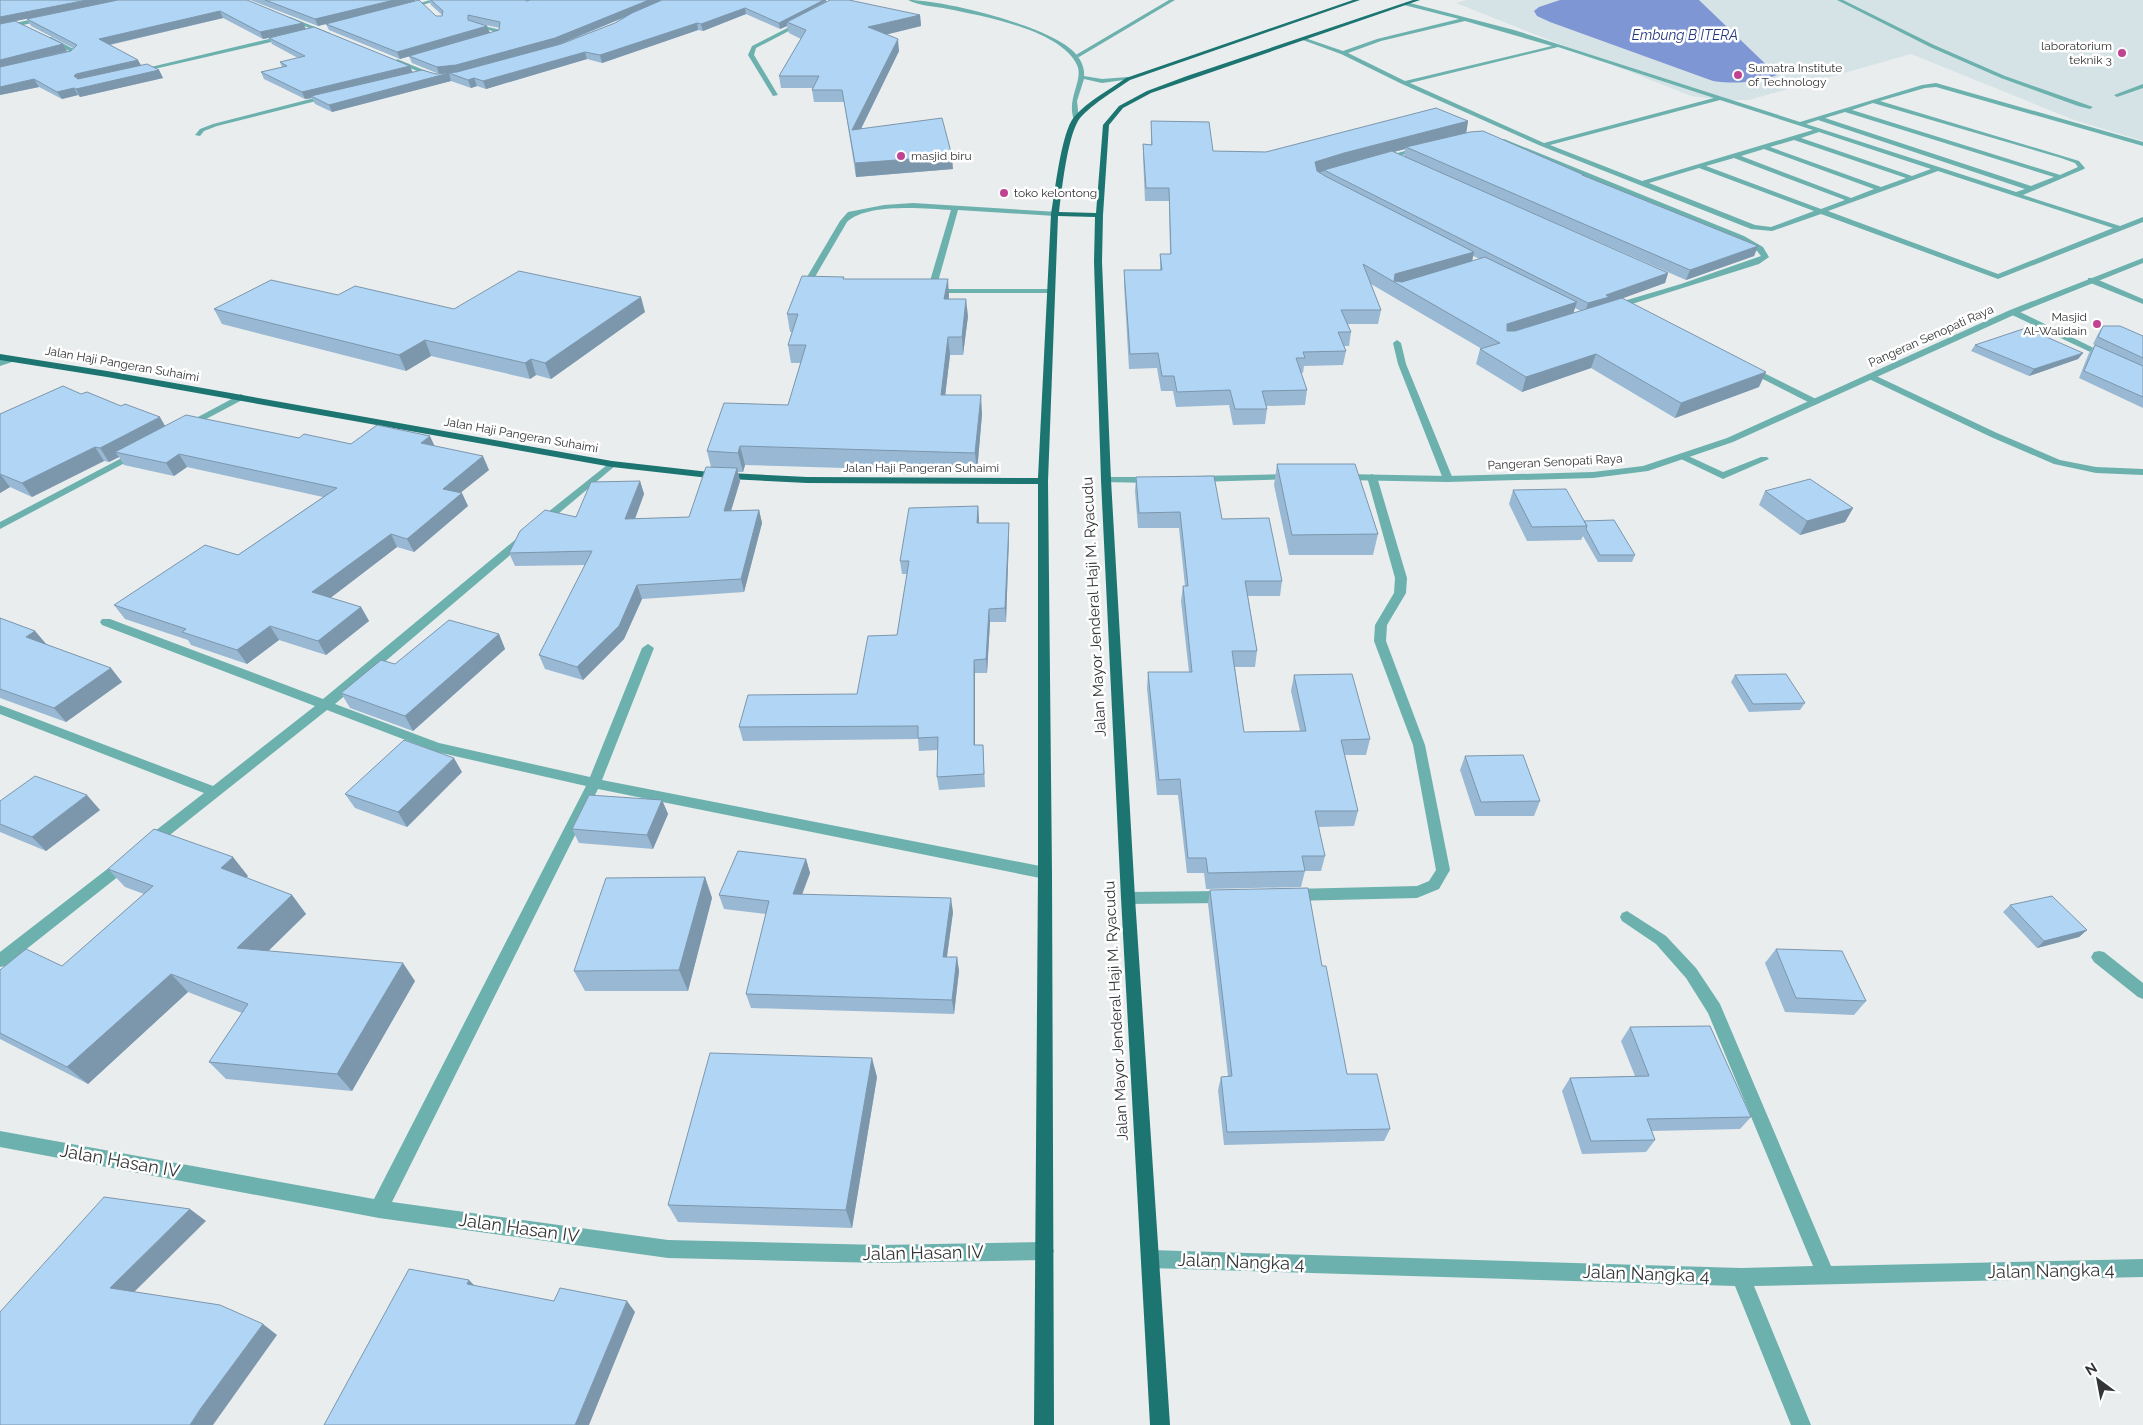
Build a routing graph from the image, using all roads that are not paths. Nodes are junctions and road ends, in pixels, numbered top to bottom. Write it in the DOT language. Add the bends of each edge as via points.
graph roads {
  1 [pos="416,0"];
  2 [pos="436,0"];
  3 [pos="910,0"];
  4 [pos="1173,0"];
  5 [pos="1358,0"];
  6 [pos="1418,0"];
  7 [pos="1839,0"];
  8 [pos="1406,4"];
  9 [pos="426,6"];
  10 [pos="398,10"];
  11 [pos="283,16"];
  12 [pos="812,18"];
  13 [pos="47,19"];
  14 [pos="1468,19"];
  15 [pos="20,24"];
  16 [pos="473,24"];
  17 [pos="0,28"];
  18 [pos="28,28"];
  19 [pos="327,28"];
  20 [pos="318,30"];
  21 [pos="308,32"];
  22 [pos="290,36"];
  23 [pos="46,37"];
  24 [pos="336,37"];
  25 [pos="1303,39"];
  26 [pos="483,40"];
  27 [pos="1558,46"];
  28 [pos="1342,53"];
  29 [pos="1077,56"];
  30 [pos="54,59"];
  31 [pos="391,59"];
  32 [pos="409,60"];
  33 [pos="400,63"];
  34 [pos="130,72"];
  35 [pos="425,73"];
  36 [pos="415,76"];
  37 [pos="1082,77"];
  38 [pos="443,78"];
  39 [pos="1128,79"];
  40 [pos="1404,83"];
  41 [pos="2143,86"];
  42 [pos="340,94"];
  43 [pos="775,94"];
  44 [pos="2117,95"];
  45 [pos="1720,98"];
  46 [pos="1873,101"];
  47 [pos="2090,107"];
  48 [pos="1846,110"];
  49 [pos="1818,118"];
  50 [pos="1076,119"];
  51 [pos="1800,124"];
  52 [pos="1821,130"];
  53 [pos="198,135"];
  54 [pos="1494,138"];
  55 [pos="1794,138"];
  56 [pos="2143,144"];
  57 [pos="1543,145"];
  58 [pos="1430,146"];
  59 [pos="1764,147"];
  60 [pos="1392,156"];
  61 [pos="1735,156"];
  62 [pos="1372,160"];
  63 [pos="1401,160"];
  64 [pos="1700,166"];
  65 [pos="1937,169"];
  66 [pos="2060,177"];
  67 [pos="1912,178"];
  68 [pos="1642,183"];
  69 [pos="2032,189"];
  70 [pos="1882,190"];
  71 [pos="2016,195"];
  72 [pos="1853,200"];
  73 [pos="955,207"];
  74 [pos="1823,212"];
  75 [pos="1055,214"];
  76 [pos="1099,215"];
  77 [pos="2143,219"];
  78 [pos="2119,228"];
  79 [pos="2143,260"];
  80 [pos="2090,280"];
  81 [pos="1675,282"];
  82 [pos="1684,286"];
  83 [pos="822,290"];
  84 [pos="921,291"];
  85 [pos="930,291"];
  86 [pos="1050,291"];
  87 [pos="2143,302"];
  88 [pos="1607,309"];
  89 [pos="2013,312"];
  90 [pos="1398,343"];
  91 [pos="0,357"];
  92 [pos="12,359"];
  93 [pos="2116,361"];
  94 [pos="0,363"];
  95 [pos="1743,365"];
  96 [pos="1872,377"];
  97 [pos="241,397"];
  98 [pos="1815,402"];
  99 [pos="181,429"];
  100 [pos="146,448"];
  101 [pos="1684,457"];
  102 [pos="1764,459"];
  103 [pos="612,464"];
  104 [pos="2143,472"];
  105 [pos="1305,477"];
  106 [pos="1334,477"];
  107 [pos="1372,477"];
  108 [pos="1166,479"];
  109 [pos="1186,479"];
  110 [pos="1448,479"];
  111 [pos="1106,480"];
  112 [pos="1043,481"];
  113 [pos="0,526"];
  114 [pos="106,622"];
  115 [pos="648,648"];
  116 [pos="326,704"];
  117 [pos="0,709"];
  118 [pos="594,783"];
  119 [pos="215,792"];
  120 [pos="1045,874"];
  121 [pos="1279,896"];
  122 [pos="1239,897"];
  123 [pos="1128,898"];
  124 [pos="1627,917"];
  125 [pos="2099,957"];
  126 [pos="0,961"];
  127 [pos="2143,992"];
  128 [pos="0,1139"];
  129 [pos="379,1209"];
  130 [pos="1045,1251"];
  131 [pos="1150,1259"];
  132 [pos="2143,1268"];
  133 [pos="1826,1276"];
  134 [pos="1741,1277"];
  135 [pos="1044,1425"];
  136 [pos="1160,1425"];
  137 [pos="1801,1425"];
  1 -- 9 [label="street"];
  2 -- 9 [label="street"];
  3 -- 29 [label="street" via="1031,29 1064,44"];
  4 -- 29 [label="street"];
  5 -- 39 [label="main road"];
  6 -- 8 [label="main road, Jalan Mayor Jenderal Haji M. Ryacudu"];
  7 -- 47 [label="street" via="2003,77"];
  8 -- 14 [label="street"];
  8 -- 25 [label="main road, Jalan Mayor Jenderal Haji M. Ryacudu"];
  9 -- 10 [label="street"];
  11 -- 20 [label="street"];
  12 -- 43 [label="street" via="754,47 751,56 754,63"];
  13 -- 15 [label="street"];
  14 -- 27 [label="street"];
  14 -- 28 [label="street" via="1379,40"];
  15 -- 17 [label="street"];
  15 -- 18 [label="street"];
  16 -- 26 [label="street" via="499,31 499,34"];
  19 -- 20 [label="street"];
  20 -- 21 [label="street"];
  20 -- 24 [label="street"];
  22 -- 34 [label="street"];
  23 -- 30 [label="street" via="76,52"];
  25 -- 28 [label="street"];
  25 -- 76 [label="main road, Jalan Mayor Jenderal Haji M. Ryacudu" via="1188,77 1121,107 1106,125"];
  27 -- 40 [label="street"];
  27 -- 45 [label="street"];
  28 -- 40 [label="street"];
  29 -- 37 [label="street"];
  31 -- 33 [label="street"];
  32 -- 33 [label="street"];
  33 -- 35 [label="street"];
  35 -- 36 [label="street"];
  35 -- 38 [label="street"];
  37 -- 39 [label="street" via="1102,81"];
  37 -- 50 [label="street" via="1074,101"];
  39 -- 50 [label="main road"];
  40 -- 57 [label="street"];
  41 -- 44 [label="street"];
  42 -- 53 [label="street" via="215,125"];
  45 -- 51 [label="street"];
  45 -- 57 [label="street"];
  46 -- 48 [label="street"];
  46 -- 56 [label="street" via="1936,85"];
  46 -- 66 [label="street" via="2063,157 2077,162 2082,168"];
  48 -- 49 [label="street"];
  48 -- 66 [label="street"];
  49 -- 51 [label="street"];
  49 -- 69 [label="street"];
  50 -- 75 [label="main road" via="1060,178"];
  51 -- 52 [label="street"];
  52 -- 55 [label="street"];
  52 -- 65 [label="street"];
  54 -- 82 [label="street" via="1741,238 1760,248 1765,256 1756,262"];
  55 -- 59 [label="street"];
  55 -- 67 [label="street"];
  57 -- 68 [label="street"];
  58 -- 60 [label="street"];
  59 -- 61 [label="street"];
  59 -- 70 [label="street"];
  60 -- 62 [label="street"];
  60 -- 63 [label="street"];
  61 -- 64 [label="street"];
  61 -- 72 [label="street"];
  64 -- 68 [label="street"];
  64 -- 74 [label="street"];
  65 -- 67 [label="street"];
  65 -- 71 [label="street"];
  66 -- 69 [label="street"];
  67 -- 70 [label="street"];
  68 -- 74 [label="street" via="1765,229 1781,228"];
  69 -- 71 [label="street"];
  70 -- 72 [label="street"];
  71 -- 78 [label="street"];
  72 -- 74 [label="street"];
  73 -- 75 [label="street"];
  73 -- 83 [label="street" via="913,205 851,214 808,282"];
  73 -- 85 [label="street"];
  74 -- 78 [label="street" via="2001,277"];
  75 -- 76 [label="main road"];
  75 -- 86 [label="main road"];
  76 -- 111 [label="main road, Jalan Mayor Jenderal Haji M. Ryacudu" via="1098,272"];
  77 -- 78 [label="street"];
  79 -- 80 [label="street, Pangeran Senopati Raya"];
  80 -- 87 [label="street"];
  80 -- 89 [label="street, Pangeran Senopati Raya"];
  81 -- 82 [label="street"];
  82 -- 88 [label="street" via="1628,306"];
  84 -- 85 [label="street"];
  85 -- 86 [label="street"];
  86 -- 112 [label="main road"];
  89 -- 93 [label="street"];
  89 -- 96 [label="street, Pangeran Senopati Raya"];
  90 -- 110 [label="street" via="1402,364"];
  91 -- 92 [label="main road, Jalan Haji Pangeran Suhaimi"];
  92 -- 94 [label="street"];
  92 -- 97 [label="main road, Jalan Haji Pangeran Suhaimi"];
  95 -- 98 [label="street"];
  96 -- 98 [label="street, Pangeran Senopati Raya"];
  96 -- 104 [label="street" via="2056,462 2096,470"];
  97 -- 99 [label="street"];
  97 -- 103 [label="main road, Jalan Haji Pangeran Suhaimi"];
  98 -- 101 [label="street, Pangeran Senopati Raya"];
  100 -- 113 [label="street"];
  101 -- 102 [label="street" via="1723,476"];
  101 -- 110 [label="street, Pangeran Senopati Raya" via="1644,469 1593,475"];
  103 -- 112 [label="main road, Jalan Haji Pangeran Suhaimi" via="709,475 807,480"];
  103 -- 116 [label="street"];
  105 -- 109 [label="street"];
  106 -- 107 [label="street, Pangeran Senopati Raya"];
  107 -- 110 [label="street, Pangeran Senopati Raya"];
  107 -- 121 [label="street" via="1401,578 1400,593 1381,625 1380,641 1419,745 1443,870 1438,883 1429,890 1418,892"];
  108 -- 111 [label="street"];
  111 -- 123 [label="main road, Jalan Mayor Jenderal Haji M. Ryacudu"];
  112 -- 120 [label="main road"];
  114 -- 116 [label="street"];
  115 -- 118 [label="street"];
  116 -- 118 [label="street" via="437,747"];
  116 -- 119 [label="street"];
  117 -- 119 [label="street"];
  118 -- 120 [label="street"];
  118 -- 129 [label="street"];
  119 -- 126 [label="street"];
  120 -- 130 [label="main road"];
  122 -- 123 [label="street"];
  123 -- 131 [label="main road, Jalan Mayor Jenderal Haji M. Ryacudu"];
  124 -- 133 [label="street" via="1661,940 1691,974 1714,1009"];
  125 -- 127 [label="street"];
  128 -- 129 [label="street, Jalan Hasan IV"];
  129 -- 130 [label="street, Jalan Hasan IV" via="668,1249 882,1254"];
  130 -- 135 [label="main road"];
  131 -- 134 [label="street, Jalan Nangka 4"];
  131 -- 136 [label="main road, Jalan Mayor Jenderal Haji M. Ryacudu"];
  132 -- 133 [label="street, Jalan Nangka 4"];
  133 -- 134 [label="street, Jalan Nangka 4"];
  134 -- 137 [label="street"];
}
